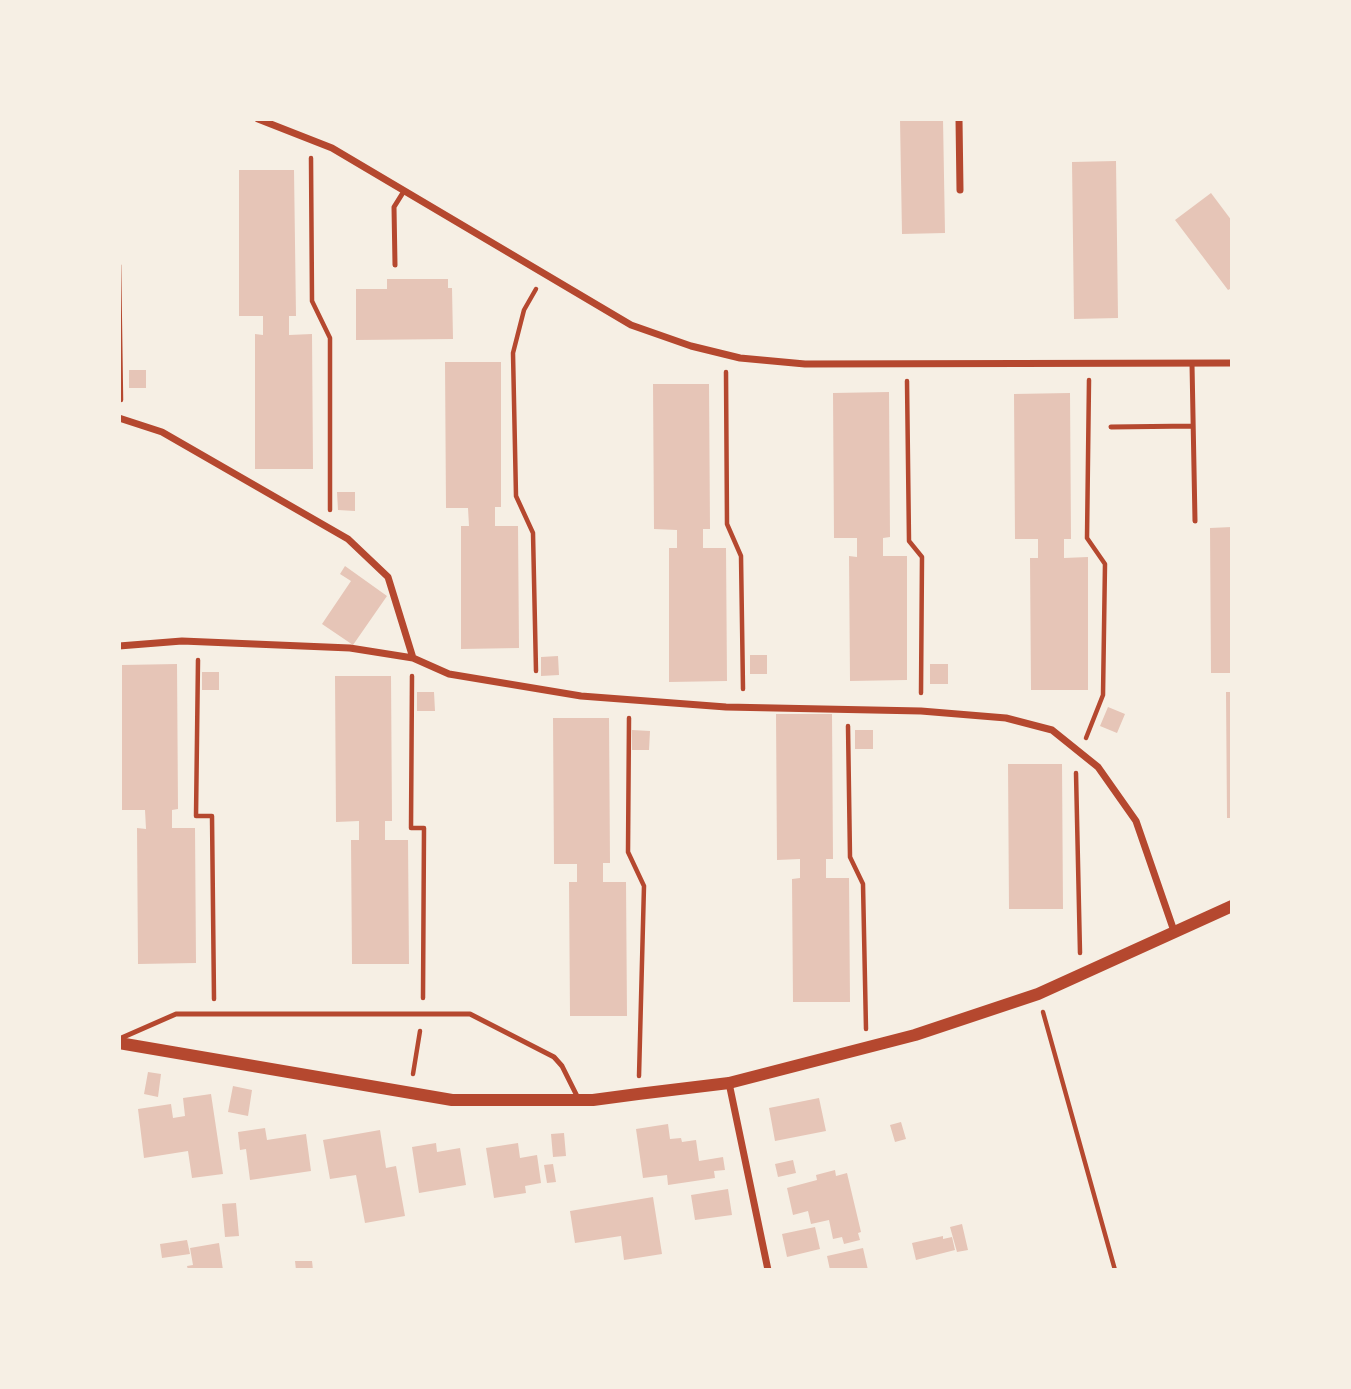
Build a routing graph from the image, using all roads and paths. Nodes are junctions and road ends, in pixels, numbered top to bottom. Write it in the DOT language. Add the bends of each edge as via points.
graph roads {
  1 [pos="258,119"];
  2 [pos="959,119"];
  3 [pos="311,140"];
  4 [pos="960,190"];
  5 [pos="404,191"];
  6 [pos="119,265"];
  7 [pos="395,265"];
  8 [pos="544,274"];
  9 [pos="726,355"];
  10 [pos="1232,363"];
  11 [pos="906,364"];
  12 [pos="1089,364"];
  13 [pos="1192,364"];
  14 [pos="120,418"];
  15 [pos="1194,426"];
  16 [pos="1111,427"];
  17 [pos="1195,521"];
  18 [pos="330,528"];
  19 [pos="198,642"];
  20 [pos="119,646"];
  21 [pos="412,658"];
  22 [pos="537,690"];
  23 [pos="629,701"];
  24 [pos="744,708"];
  25 [pos="921,711"];
  26 [pos="848,712"];
  27 [pos="1080,752"];
  28 [pos="1232,906"];
  29 [pos="1174,931"];
  30 [pos="1080,975"];
  31 [pos="1038,995"];
  32 [pos="215,1014"];
  33 [pos="423,1014"];
  34 [pos="119,1041"];
  35 [pos="866,1047"];
  36 [pos="729,1083"];
  37 [pos="410,1093"];
  38 [pos="638,1094"];
  39 [pos="579,1100"];
  40 [pos="768,1270"];
  41 [pos="1115,1270"];
  1 -- 3 [label="street"];
  2 -- 4 [label="street"];
  3 -- 5 [label="street"];
  3 -- 18 [label="path" via="312,301 330,338"];
  5 -- 7 [label="lane" via="394,207"];
  5 -- 8 [label="street"];
  6 -- 14 [label="path"];
  8 -- 9 [label="street" via="631,325"];
  8 -- 22 [label="path" via="524,310 513,353 516,496 533,533"];
  9 -- 11 [label="street" via="805,364"];
  9 -- 24 [label="path" via="727,524 741,556"];
  10 -- 13 [label="street"];
  11 -- 12 [label="street"];
  11 -- 25 [label="path" via="909,541 922,557"];
  12 -- 13 [label="street"];
  12 -- 27 [label="path" via="1087,538 1105,564 1103,695"];
  13 -- 15 [label="lane"];
  14 -- 18 [label="street" via="162,432"];
  15 -- 16 [label="lane"];
  15 -- 17 [label="lane"];
  18 -- 21 [label="street" via="388,577"];
  19 -- 20 [label="street"];
  19 -- 21 [label="street" via="350,648"];
  19 -- 32 [label="path" via="196,816 212,816"];
  21 -- 22 [label="street" via="449,674"];
  21 -- 33 [label="path" via="411,828 424,828"];
  22 -- 23 [label="street"];
  23 -- 24 [label="street"];
  23 -- 38 [label="path" via="628,852 644,886"];
  24 -- 26 [label="street"];
  25 -- 26 [label="street"];
  25 -- 27 [label="street" via="1006,718 1052,730"];
  26 -- 35 [label="path" via="850,858 863,884"];
  27 -- 29 [label="street" via="1098,767 1136,821"];
  27 -- 30 [label="path" via="1076,771"];
  28 -- 29 [label="street"];
  29 -- 30 [label="street"];
  30 -- 31 [label="street"];
  31 -- 35 [label="street"];
  31 -- 41 [label="path"];
  32 -- 33 [label="lane"];
  32 -- 34 [label="lane" via="176,1014"];
  33 -- 37 [label="path"];
  33 -- 39 [label="lane" via="470,1014 554,1057"];
  34 -- 37 [label="street"];
  35 -- 36 [label="street"];
  36 -- 38 [label="street"];
  36 -- 40 [label="street"];
  37 -- 39 [label="street" via="452,1100"];
  38 -- 39 [label="street"];
}
